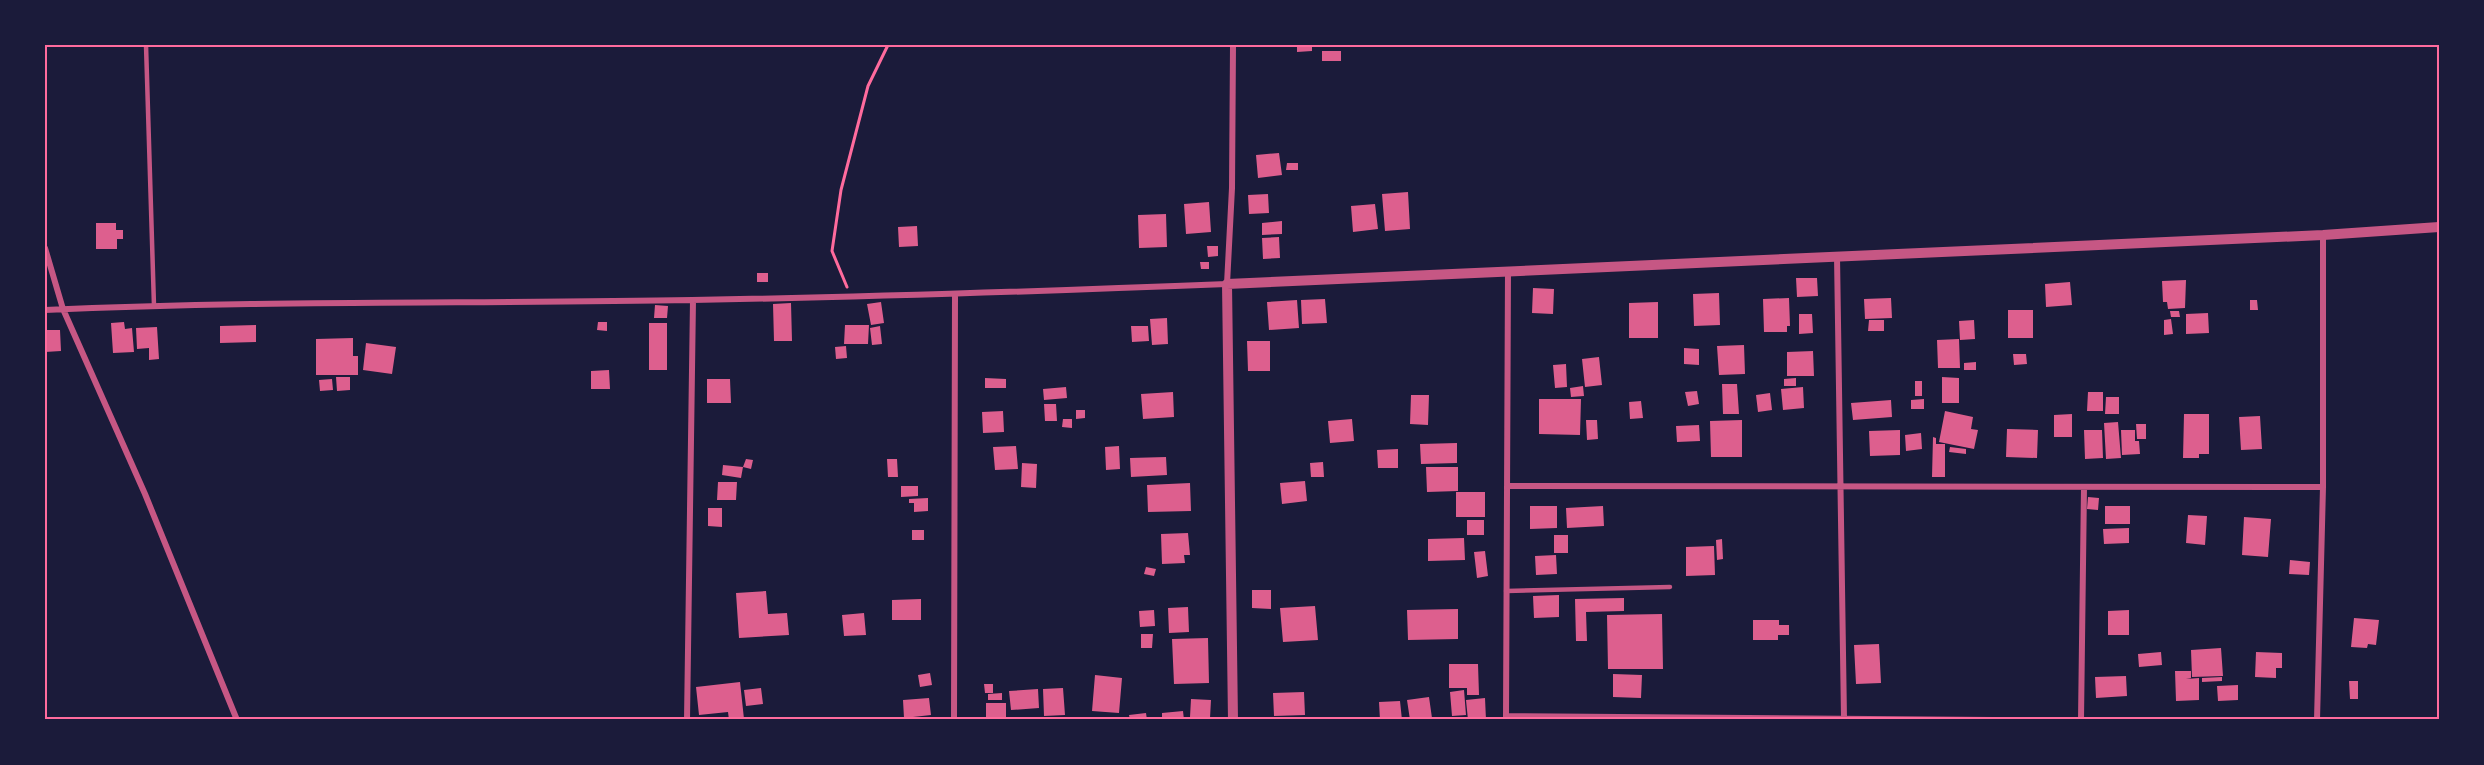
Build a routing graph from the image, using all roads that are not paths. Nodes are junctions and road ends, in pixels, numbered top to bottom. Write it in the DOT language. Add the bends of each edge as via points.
graph roads {
  1 [pos="146,45"];
  2 [pos="1233,45"];
  3 [pos="2439,226"];
  4 [pos="2323,235"];
  5 [pos="45,248"];
  6 [pos="1837,256"];
  7 [pos="1509,271"];
  8 [pos="1227,284"];
  9 [pos="955,294"];
  10 [pos="693,300"];
  11 [pos="154,306"];
  12 [pos="63,309"];
  13 [pos="45,310"];
  14 [pos="1507,486"];
  15 [pos="1840,487"];
  16 [pos="2084,487"];
  17 [pos="2323,487"];
  18 [pos="1670,587"];
  19 [pos="1506,591"];
  20 [pos="1506,718"];
  21 [pos="1844,718"];
  22 [pos="237,720"];
  23 [pos="687,720"];
  24 [pos="954,720"];
  25 [pos="1233,720"];
  26 [pos="1993,720"];
  27 [pos="2081,720"];
  28 [pos="2317,720"];
  1 -- 11 [label="lane"];
  2 -- 8 [label="street"];
  3 -- 4 [label="street"];
  4 -- 6 [label="street"];
  4 -- 17 [label="street"];
  5 -- 12 [label="street"];
  6 -- 7 [label="street"];
  6 -- 15 [label="street"];
  7 -- 8 [label="street"];
  7 -- 14 [label="street"];
  8 -- 9 [label="street"];
  8 -- 25 [label="street"];
  9 -- 10 [label="street"];
  9 -- 24 [label="street"];
  10 -- 11 [label="street"];
  10 -- 23 [label="street"];
  11 -- 12 [label="street"];
  12 -- 13 [label="street"];
  12 -- 22 [label="street" via="145,494"];
  14 -- 15 [label="street"];
  14 -- 19 [label="street"];
  15 -- 16 [label="street"];
  15 -- 21 [label="street"];
  16 -- 17 [label="street"];
  16 -- 27 [label="street"];
  17 -- 28 [label="street"];
  18 -- 19 [label="lane"];
  19 -- 20 [label="street"];
  20 -- 21 [label="street"];
  21 -- 26 [label="street"];
}
